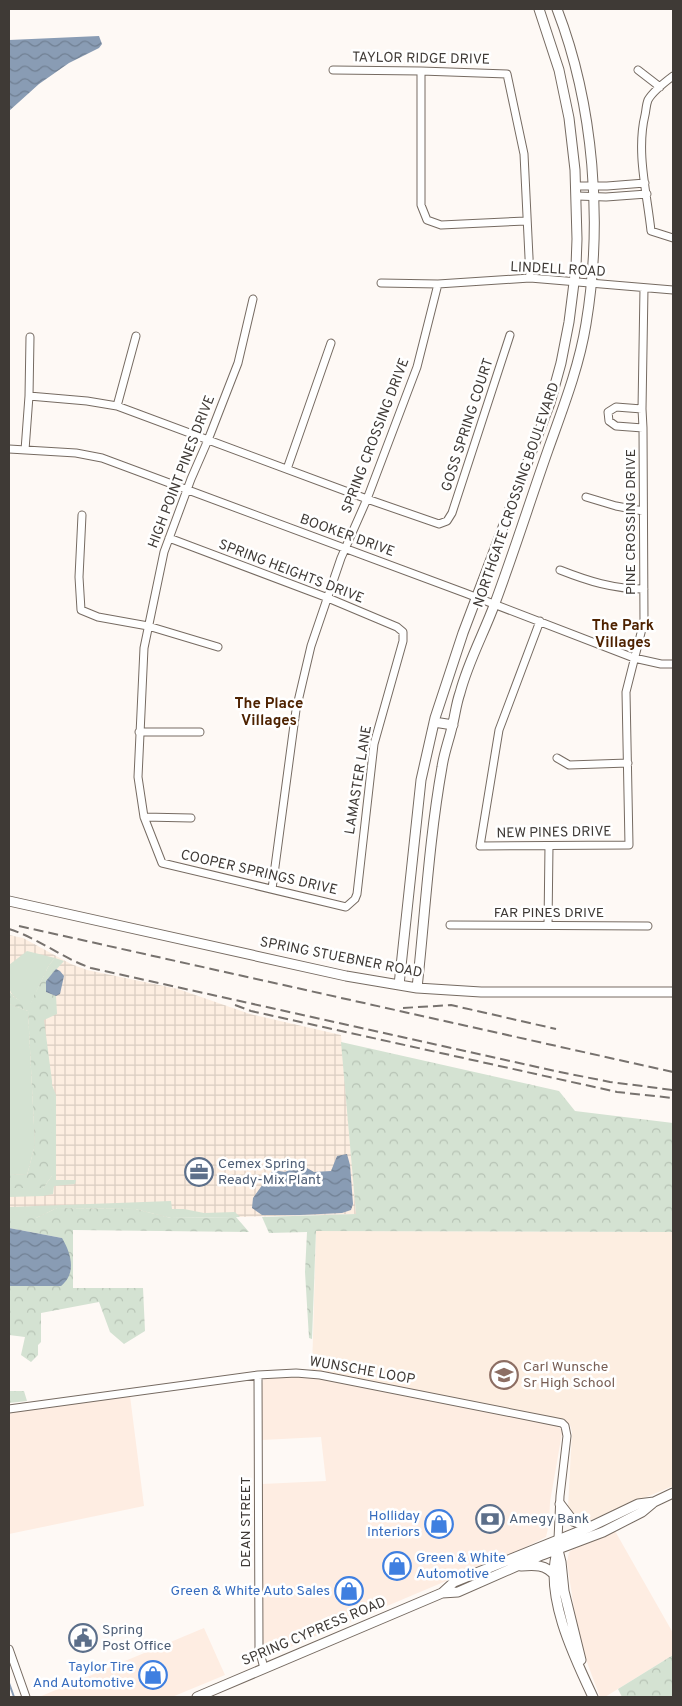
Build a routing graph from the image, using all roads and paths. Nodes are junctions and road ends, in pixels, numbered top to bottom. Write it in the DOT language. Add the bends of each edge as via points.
graph roads {
  1 [pos="539,9"];
  2 [pos="557,9"];
  3 [pos="575,65"];
  4 [pos="333,70"];
  5 [pos="559,70"];
  6 [pos="638,70"];
  7 [pos="421,71"];
  8 [pos="673,76"];
  9 [pos="660,87"];
  10 [pos="645,183"];
  11 [pos="577,186"];
  12 [pos="592,186"];
  13 [pos="647,194"];
  14 [pos="577,196"];
  15 [pos="593,196"];
  16 [pos="526,221"];
  17 [pos="673,238"];
  18 [pos="530,278"];
  19 [pos="574,280"];
  20 [pos="592,282"];
  21 [pos="381,283"];
  22 [pos="438,284"];
  23 [pos="644,288"];
  24 [pos="673,290"];
  25 [pos="252,299"];
  26 [pos="510,335"];
  27 [pos="136,336"];
  28 [pos="30,338"];
  29 [pos="331,343"];
  30 [pos="29,396"];
  31 [pos="118,406"];
  32 [pos="642,409"];
  33 [pos="643,428"];
  34 [pos="208,440"];
  35 [pos="535,443"];
  36 [pos="548,448"];
  37 [pos="9,449"];
  38 [pos="25,450"];
  39 [pos="286,469"];
  40 [pos="187,490"];
  41 [pos="586,497"];
  42 [pos="367,499"];
  43 [pos="643,511"];
  44 [pos="82,515"];
  45 [pos="169,538"];
  46 [pos="345,549"];
  47 [pos="560,570"];
  48 [pos="644,589"];
  49 [pos="328,598"];
  50 [pos="477,598"];
  51 [pos="494,604"];
  52 [pos="540,621"];
  53 [pos="148,626"];
  54 [pos="403,632"];
  55 [pos="218,647"];
  56 [pos="634,658"];
  57 [pos="673,664"];
  58 [pos="434,722"];
  59 [pos="453,725"];
  60 [pos="140,732"];
  61 [pos="200,732"];
  62 [pos="558,758"];
  63 [pos="628,763"];
  64 [pos="144,817"];
  65 [pos="191,818"];
  66 [pos="416,844"];
  67 [pos="629,845"];
  68 [pos="431,846"];
  69 [pos="549,846"];
  70 [pos="162,863"];
  71 [pos="272,889"];
  72 [pos="9,900"];
  73 [pos="351,904"];
  74 [pos="450,925"];
  75 [pos="548,925"];
  76 [pos="648,926"];
  77 [pos="400,985"];
  78 [pos="417,988"];
  79 [pos="673,992"];
  80 [pos="258,1375"];
  81 [pos="9,1409"];
  82 [pos="673,1493"];
  83 [pos="654,1502"];
  84 [pos="560,1504"];
  85 [pos="590,1527"];
  86 [pos="558,1544"];
  87 [pos="515,1567"];
  88 [pos="554,1576"];
  89 [pos="442,1592"];
  90 [pos="9,1649"];
  91 [pos="264,1668"];
  92 [pos="582,1672"];
  93 [pos="26,1697"];
  94 [pos="197,1697"];
  95 [pos="593,1697"];
  1 -- 5 [label="main road, NORTHGATE CROSSING BOULEVARD"];
  2 -- 3 [label="main road, NORTHGATE CROSSING BOULEVARD"];
  3 -- 5 [label="main road"];
  3 -- 12 [label="main road, NORTHGATE CROSSING BOULEVARD" via="590,140"];
  4 -- 7 [label="street, TAYLOR RIDGE DRIVE"];
  5 -- 11 [label="main road, NORTHGATE CROSSING BOULEVARD" via="569,118"];
  6 -- 9 [label="street"];
  7 -- 16 [label="street, TAYLOR RIDGE DRIVE" via="507,74 524,154"];
  7 -- 16 [label="street" via="421,205 427,220 441,225"];
  8 -- 9 [label="street"];
  9 -- 10 [label="street" via="649,100 642,128 641,158"];
  10 -- 12 [label="street"];
  10 -- 13 [label="street"];
  11 -- 12 [label="street"];
  11 -- 14 [label="main road, NORTHGATE CROSSING BOULEVARD"];
  12 -- 15 [label="main road, NORTHGATE CROSSING BOULEVARD"];
  13 -- 15 [label="street"];
  13 -- 17 [label="street" via="651,231"];
  14 -- 15 [label="street"];
  14 -- 19 [label="main road, NORTHGATE CROSSING BOULEVARD" via="578,239"];
  15 -- 20 [label="main road, NORTHGATE CROSSING BOULEVARD"];
  16 -- 18 [label="street"];
  18 -- 19 [label="street, LINDELL ROAD"];
  18 -- 22 [label="street, LINDELL ROAD"];
  19 -- 20 [label="street, LINDELL ROAD"];
  19 -- 35 [label="main road, NORTHGATE CROSSING BOULEVARD" via="561,363"];
  20 -- 23 [label="street, LINDELL ROAD"];
  20 -- 36 [label="main road, NORTHGATE CROSSING BOULEVARD" via="577,366"];
  21 -- 22 [label="street, LINDELL ROAD"];
  22 -- 42 [label="street, SPRING CROSSING DRIVE" via="417,367"];
  23 -- 24 [label="street, LINDELL ROAD"];
  23 -- 32 [label="street, PINE CROSSING DRIVE"];
  25 -- 34 [label="street, HIGH POINT PINES DRIVE" via="238,363"];
  26 -- 42 [label="street, GOSS SPRING COURT" via="447,521 439,524"];
  27 -- 31 [label="street"];
  28 -- 30 [label="street"];
  29 -- 39 [label="street"];
  30 -- 31 [label="street"];
  30 -- 38 [label="street"];
  31 -- 34 [label="street"];
  32 -- 33 [label="street, PINE CROSSING DRIVE"];
  32 -- 33 [label="street" via="616,407 608,412 609,421 616,426"];
  33 -- 43 [label="street, PINE CROSSING DRIVE"];
  34 -- 39 [label="street"];
  34 -- 40 [label="street, HIGH POINT PINES DRIVE"];
  35 -- 36 [label="main road"];
  35 -- 50 [label="main road, NORTHGATE CROSSING BOULEVARD"];
  36 -- 51 [label="main road, NORTHGATE CROSSING BOULEVARD"];
  37 -- 38 [label="street, BOOKER DRIVE"];
  38 -- 40 [label="street, BOOKER DRIVE" via="102,458"];
  39 -- 42 [label="street"];
  40 -- 45 [label="street, HIGH POINT PINES DRIVE"];
  40 -- 46 [label="street, BOOKER DRIVE"];
  41 -- 43 [label="street"];
  42 -- 46 [label="street, SPRING CROSSING DRIVE"];
  43 -- 48 [label="street, PINE CROSSING DRIVE"];
  44 -- 53 [label="street" via="81,610 98,617"];
  45 -- 49 [label="street, SPRING HEIGHTS DRIVE"];
  45 -- 53 [label="street, HIGH POINT PINES DRIVE"];
  46 -- 49 [label="street, SPRING CROSSING DRIVE"];
  46 -- 50 [label="street, BOOKER DRIVE"];
  47 -- 48 [label="street" via="591,582 623,589"];
  48 -- 56 [label="street, PINE CROSSING DRIVE" via="644,621"];
  49 -- 54 [label="street, SPRING HEIGHTS DRIVE"];
  49 -- 71 [label="street, SPRING CROSSING DRIVE" via="311,646 296,710"];
  50 -- 51 [label="street, BOOKER DRIVE"];
  50 -- 58 [label="main road, NORTHGATE CROSSING BOULEVARD"];
  51 -- 52 [label="street, BOOKER DRIVE"];
  51 -- 59 [label="main road, NORTHGATE CROSSING BOULEVARD" via="459,693"];
  52 -- 56 [label="street, BOOKER DRIVE"];
  52 -- 69 [label="street, NEW PINES DRIVE" via="499,730 480,846"];
  53 -- 55 [label="street"];
  53 -- 60 [label="street, HIGH POINT PINES DRIVE"];
  54 -- 73 [label="street, LAMASTER LANE" via="374,744 356,894"];
  56 -- 57 [label="street, BOOKER DRIVE"];
  56 -- 63 [label="street, PINE CROSSING DRIVE" via="626,692"];
  58 -- 59 [label="main road"];
  58 -- 66 [label="main road, NORTHGATE CROSSING BOULEVARD" via="421,780"];
  59 -- 68 [label="main road, NORTHGATE CROSSING BOULEVARD" via="442,765"];
  60 -- 61 [label="street"];
  60 -- 64 [label="street, HIGH POINT PINES DRIVE" via="138,777"];
  62 -- 63 [label="street" via="569,764"];
  63 -- 67 [label="street, PINE CROSSING DRIVE"];
  64 -- 65 [label="street"];
  64 -- 70 [label="street, HIGH POINT PINES DRIVE"];
  66 -- 68 [label="main road"];
  66 -- 77 [label="main road, NORTHGATE CROSSING BOULEVARD"];
  67 -- 69 [label="street, NEW PINES DRIVE"];
  68 -- 78 [label="main road, NORTHGATE CROSSING BOULEVARD"];
  69 -- 75 [label="street"];
  70 -- 71 [label="street, COOPER SPRINGS DRIVE"];
  71 -- 73 [label="street, COOPER SPRINGS DRIVE" via="346,907"];
  72 -- 77 [label="main road, SPRING STUEBNER ROAD" via="346,976"];
  74 -- 75 [label="street, FAR PINES DRIVE"];
  75 -- 76 [label="street, FAR PINES DRIVE"];
  77 -- 78 [label="main road, SPRING STUEBNER ROAD"];
  78 -- 79 [label="main road, SPRING STUEBNER ROAD" via="481,992"];
  80 -- 81 [label="street, WUNSCHE LOOP"];
  80 -- 84 [label="street, WUNSCHE LOOP" via="320,1375 562,1423 567,1429 567,1436"];
  80 -- 91 [label="street, DEAN STREET" via="258,1648"];
  82 -- 83 [label="main road, SPRING CYPRESS ROAD"];
  83 -- 85 [label="main road, SPRING CYPRESS ROAD" via="638,1504"];
  83 -- 86 [label="main road, SPRING CYPRESS ROAD" via="642,1512 603,1532"];
  84 -- 85 [label="main road" via="573,1521"];
  84 -- 86 [label="street, WUNSCHE LOOP"];
  85 -- 86 [label="main road, SPRING CYPRESS ROAD"];
  86 -- 87 [label="main road, SPRING CYPRESS ROAD"];
  86 -- 88 [label="main road"];
  86 -- 89 [label="main road, SPRING CYPRESS ROAD" via="454,1582"];
  86 -- 92 [label="main road" via="564,1591"];
  87 -- 88 [label="main road" via="543,1566"];
  87 -- 89 [label="main road, SPRING CYPRESS ROAD" via="458,1592"];
  88 -- 92 [label="main road" via="563,1626"];
  89 -- 91 [label="main road, SPRING CYPRESS ROAD"];
  90 -- 93 [label="street"];
  91 -- 94 [label="main road, SPRING CYPRESS ROAD"];
  92 -- 95 [label="main road"];
}
